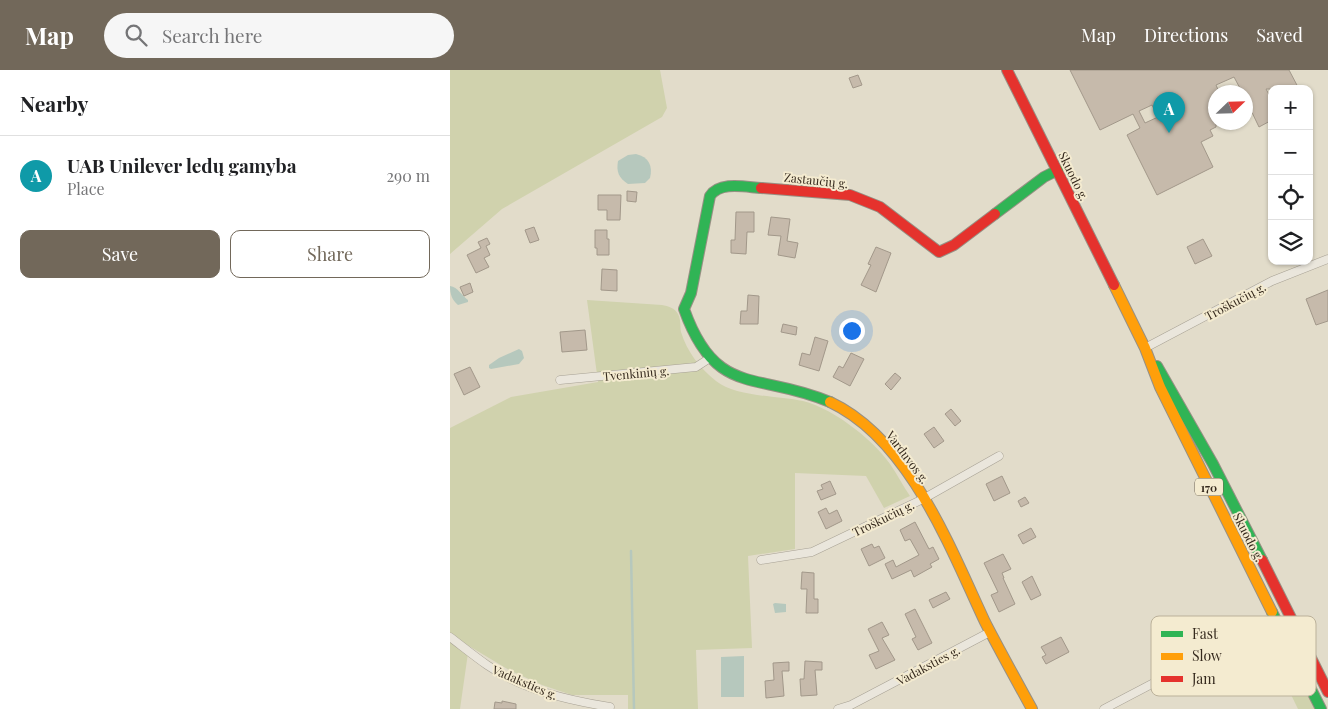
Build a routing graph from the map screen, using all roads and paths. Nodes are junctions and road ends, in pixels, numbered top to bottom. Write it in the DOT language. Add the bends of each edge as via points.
graph roads {
  1 [pos="1007,70"];
  2 [pos="1058,170"];
  3 [pos="1328,259"];
  4 [pos="684,309"];
  5 [pos="1145,348"];
  6 [pos="710,358"];
  7 [pos="560,380"];
  8 [pos="999,456"];
  9 [pos="923,499"];
  10 [pos="761,560"];
  11 [pos="1274,616"];
  12 [pos="1290,616"];
  13 [pos="990,632"];
  14 [pos="450,637"];
  15 [pos="1316,668"];
  16 [pos="1151,684"];
  17 [pos="1328,692"];
  18 [pos="1314,696"];
  19 [pos="610,707"];
  20 [pos="838,709"];
  21 [pos="1032,709"];
  22 [pos="1104,709"];
  23 [pos="1321,709"];
  1 -- 2 [label="main road, Skuodo g. / 170"];
  2 -- 4 [label="main road, Zastaučių g." via="954,245 939,252 880,207 850,195 722,187 710,196 691,293"];
  2 -- 5 [label="main road, Skuodo g. / 170"];
  3 -- 5 [label="street, Troškučių g." via="1272,281"];
  4 -- 6 [label="main road, Varduvos g." via="696,338"];
  5 -- 11 [label="main road, Skuodo g. / 170" via="1160,388"];
  5 -- 12 [label="main road, Skuodo g. / 170" via="1213,464"];
  6 -- 7 [label="street, Tvenkinių g." via="696,367"];
  6 -- 9 [label="main road, Varduvos g." via="737,376 801,391 850,412 876,436"];
  8 -- 9 [label="street, Troškučių g."];
  9 -- 10 [label="street, Troškučių g." via="812,552"];
  9 -- 13 [label="main road, Varduvos g." via="946,537"];
  13 -- 20 [label="street, Vadaksties g."];
  13 -- 21 [label="main road, Varduvos g."];
  14 -- 19 [label="street, Vadaksties g." via="486,665 528,686 573,701"];
  15 -- 17 [label="main road, Skuodo g. / 170"];
  16 -- 22 [label="street"];
  18 -- 23 [label="main road, Skuodo g. / 170"];
}
